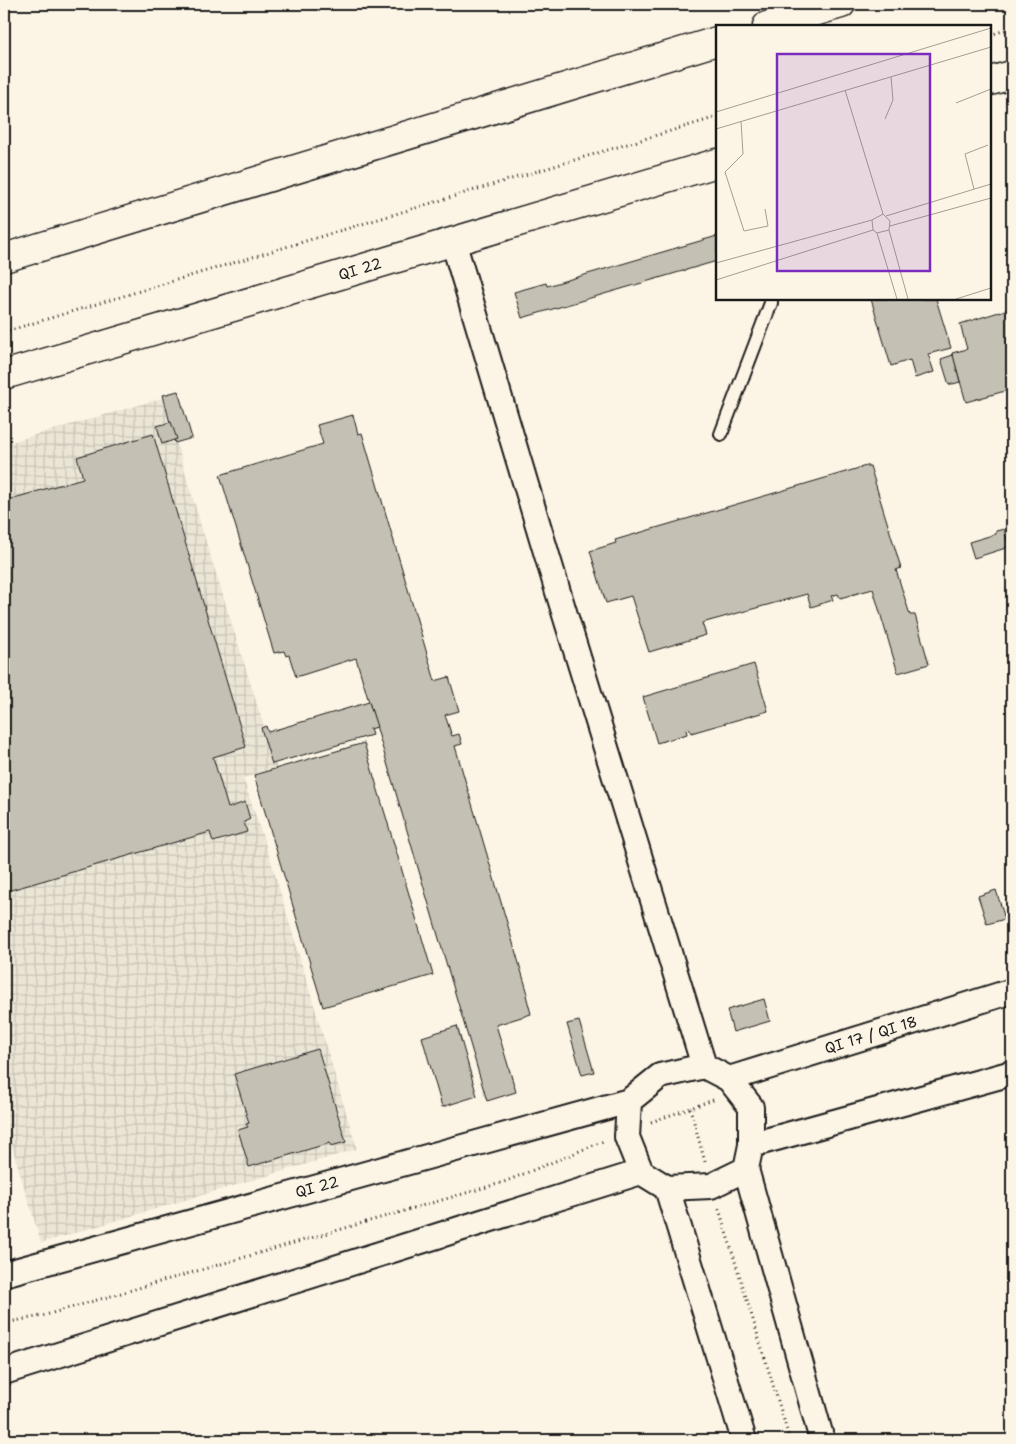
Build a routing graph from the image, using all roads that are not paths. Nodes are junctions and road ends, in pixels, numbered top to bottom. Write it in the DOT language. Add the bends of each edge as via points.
graph roads {
  1 [pos="841,4"];
  2 [pos="770,25"];
  3 [pos="716,41"];
  4 [pos="1012,75"];
  5 [pos="991,81"];
  6 [pos="716,163"];
  7 [pos="453,241"];
  8 [pos="4,258"];
  9 [pos="771,300"];
  10 [pos="4,375"];
  11 [pos="721,434"];
  12 [pos="1012,991"];
  13 [pos="704,1066"];
  14 [pos="1012,1073"];
  15 [pos="734,1085"];
  16 [pos="630,1101"];
  17 [pos="751,1145"];
  18 [pos="746,1169"];
  19 [pos="641,1172"];
  20 [pos="667,1188"];
  21 [pos="4,1274"];
  22 [pos="4,1372"];
  23 [pos="744,1440"];
  24 [pos="822,1440"];
  1 -- 2 [label="street"];
  3 -- 8 [label="street"];
  4 -- 5 [label="street"];
  6 -- 7 [label="street, QI 22"];
  7 -- 10 [label="street, QI 22"];
  7 -- 13 [label="street"];
  9 -- 11 [label="lane"];
  12 -- 15 [label="street, QI 17 / QI 18"];
  13 -- 15 [label="street"];
  13 -- 16 [label="street" via="660,1076"];
  14 -- 17 [label="street"];
  15 -- 17 [label="street" via="751,1107"];
  16 -- 19 [label="street" via="627,1137"];
  16 -- 21 [label="street, QI 22"];
  17 -- 18 [label="street"];
  18 -- 20 [label="street" via="711,1186"];
  18 -- 24 [label="street"];
  19 -- 20 [label="street"];
  19 -- 22 [label="street"];
  20 -- 23 [label="street"];
}
